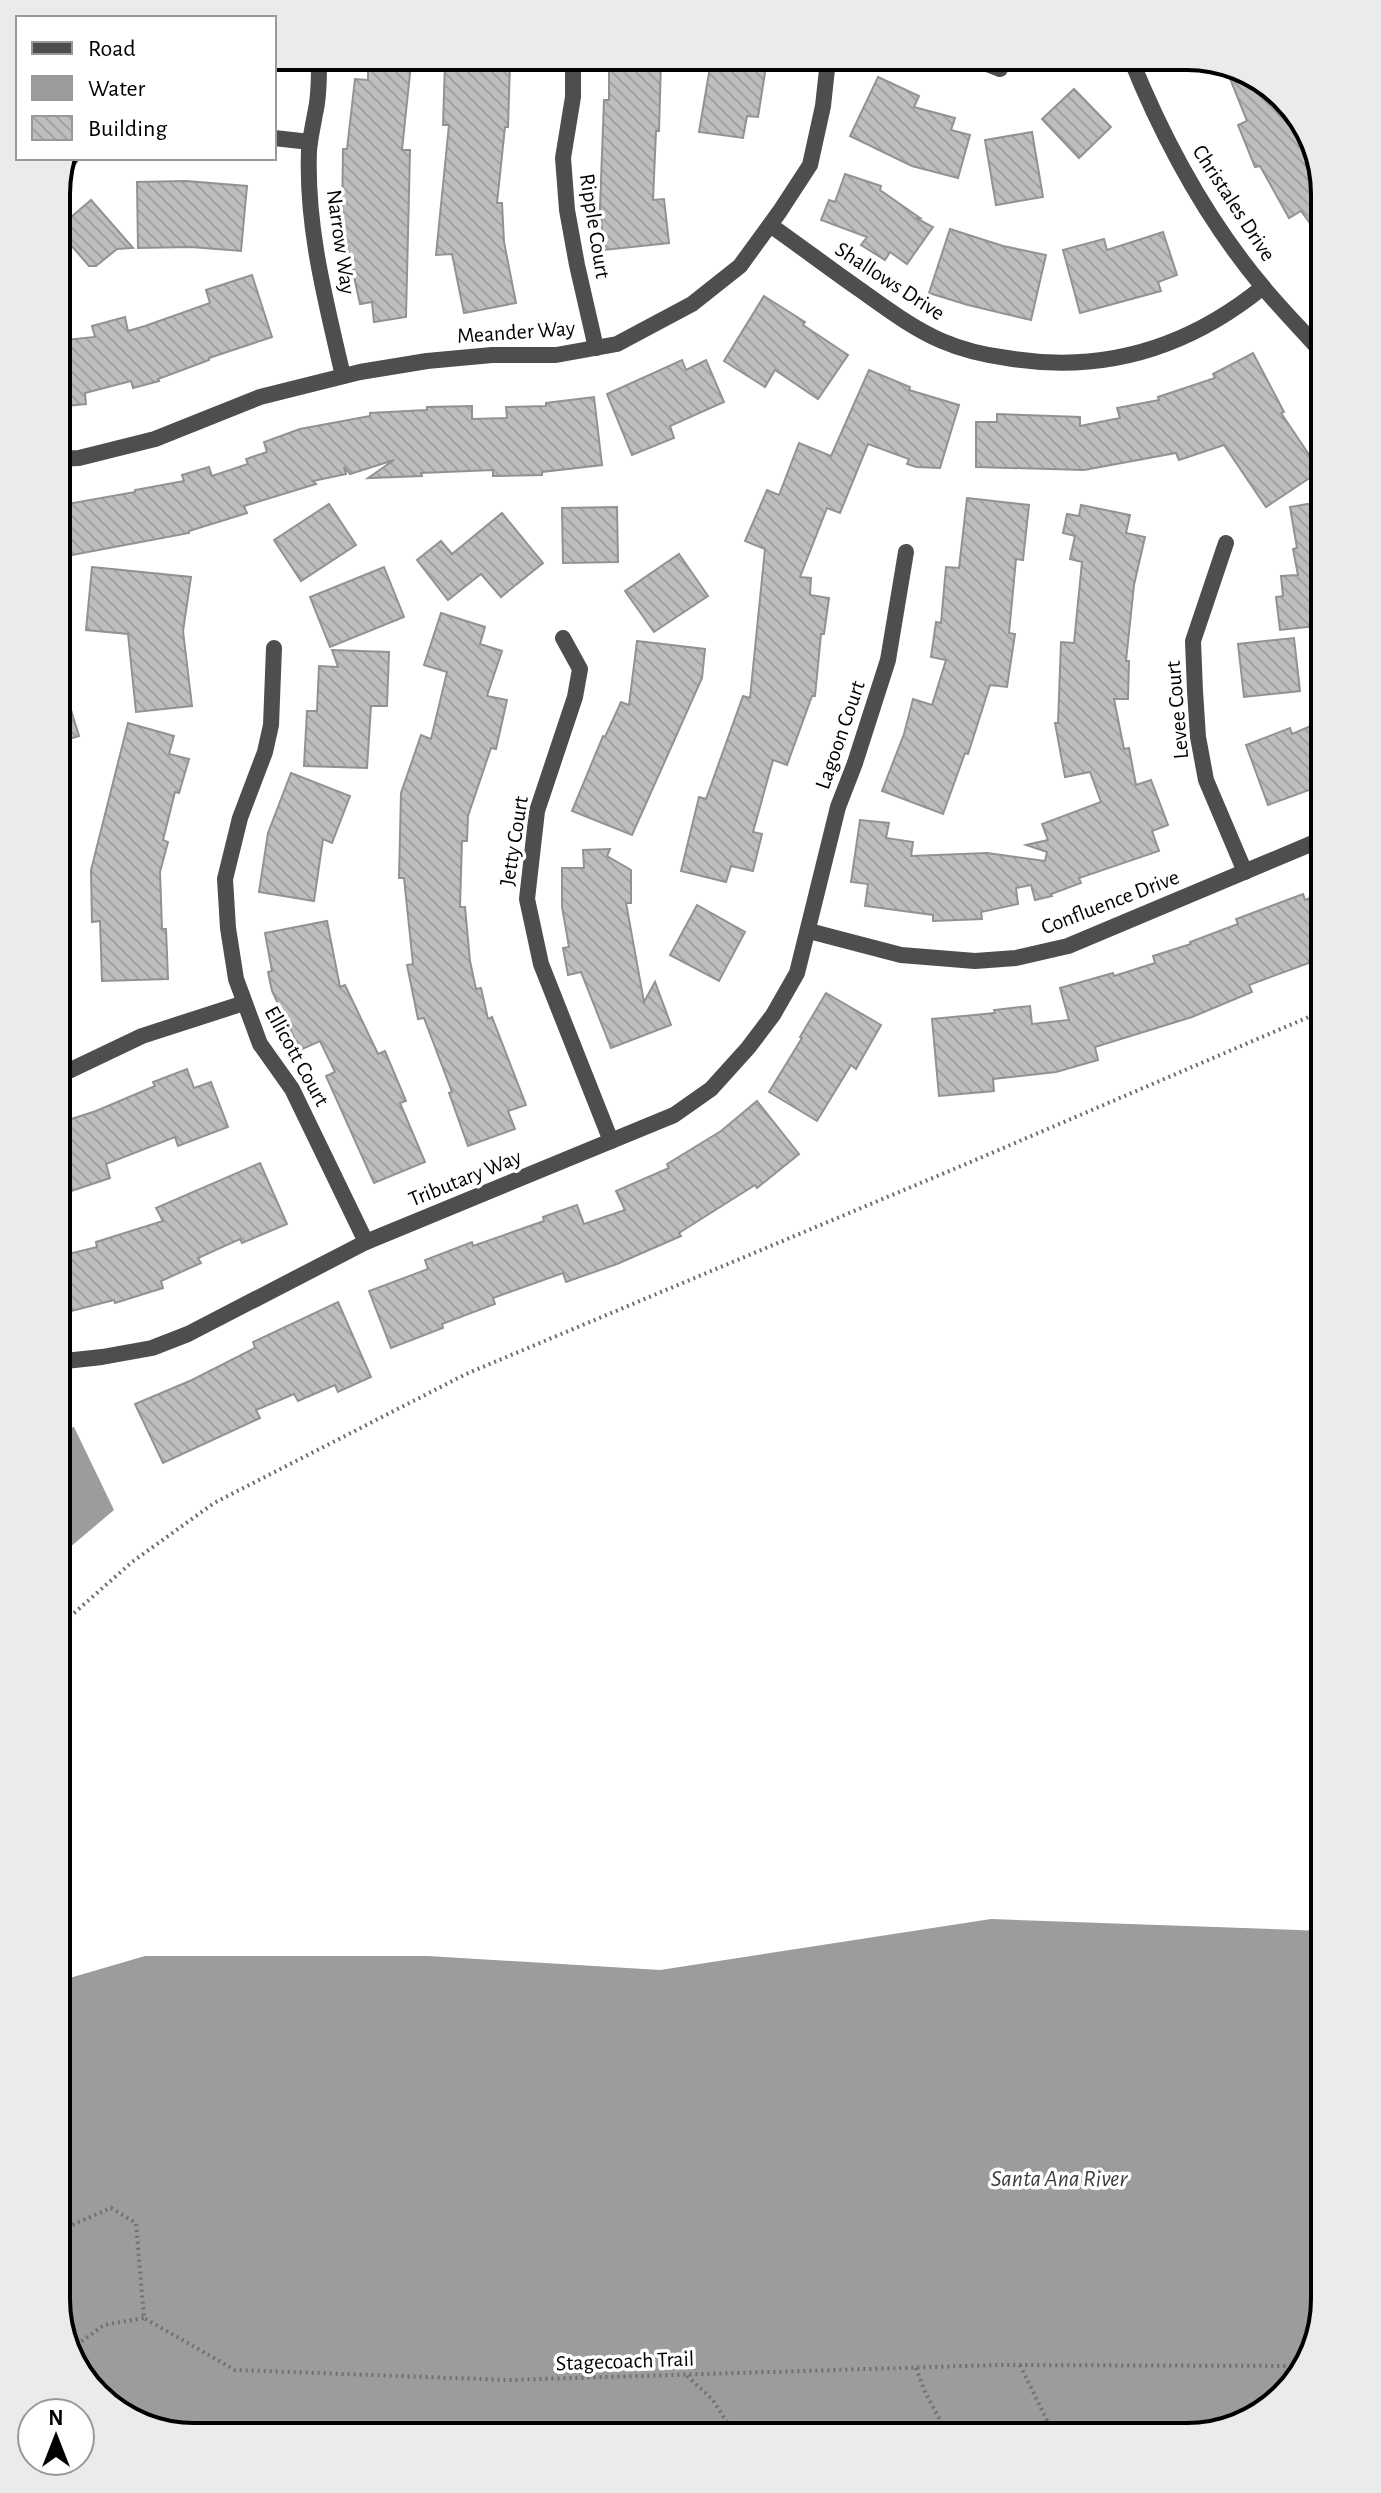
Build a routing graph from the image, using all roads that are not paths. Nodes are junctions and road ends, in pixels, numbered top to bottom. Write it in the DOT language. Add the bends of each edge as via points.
graph roads {
  1 [pos="319,70"];
  2 [pos="573,70"];
  3 [pos="827,70"];
  4 [pos="1135,70"];
  5 [pos="276,138"];
  6 [pos="310,142"];
  7 [pos="770,225"];
  8 [pos="1263,287"];
  9 [pos="1311,340"];
  10 [pos="596,348"];
  11 [pos="343,376"];
  12 [pos="70,458"];
  13 [pos="1226,543"];
  14 [pos="906,552"];
  15 [pos="563,638"];
  16 [pos="274,648"];
  17 [pos="1311,844"];
  18 [pos="1245,872"];
  19 [pos="809,931"];
  20 [pos="244,1003"];
  21 [pos="70,1070"];
  22 [pos="611,1141"];
  23 [pos="366,1242"];
  24 [pos="70,1360"];
  1 -- 6 [label="street, Narrow Way"];
  2 -- 10 [label="street, Ripple Court" via="563,158 567,210"];
  3 -- 7 [label="street, Meander Way" via="810,165"];
  4 -- 8 [label="street, Christales Drive" via="1186,176"];
  5 -- 6 [label="street"];
  6 -- 11 [label="street, Narrow Way" via="315,254"];
  7 -- 8 [label="street, Shallows Drive" via="916,328 976,353 1017,360 1109,361 1164,345 1211,323"];
  7 -- 10 [label="street, Meander Way" via="740,266 692,304 617,344"];
  8 -- 9 [label="street, Christales Drive"];
  10 -- 11 [label="street, Meander Way" via="427,361"];
  11 -- 12 [label="street, Meander Way" via="260,397 155,439"];
  13 -- 18 [label="street, Levee Court" via="1193,641 1195,691 1206,780"];
  14 -- 19 [label="street, Lagoon Court" via="888,660 838,807"];
  15 -- 22 [label="street, Jetty Court" via="580,669 537,811 527,899 541,964"];
  16 -- 20 [label="street, Ellicott Court" via="271,725 225,879 234,967"];
  17 -- 18 [label="street, Confluence Drive"];
  18 -- 19 [label="street, Confluence Drive" via="1068,946 1016,958 975,961 901,955"];
  19 -- 22 [label="street, Tributary Way" via="797,973 773,1015 711,1089 674,1115"];
  20 -- 21 [label="street" via="142,1036"];
  20 -- 23 [label="street, Ellicott Court" via="260,1044 292,1089"];
  22 -- 23 [label="street, Tributary Way"];
  23 -- 24 [label="street, Tributary Way" via="188,1334 152,1348"];
}
